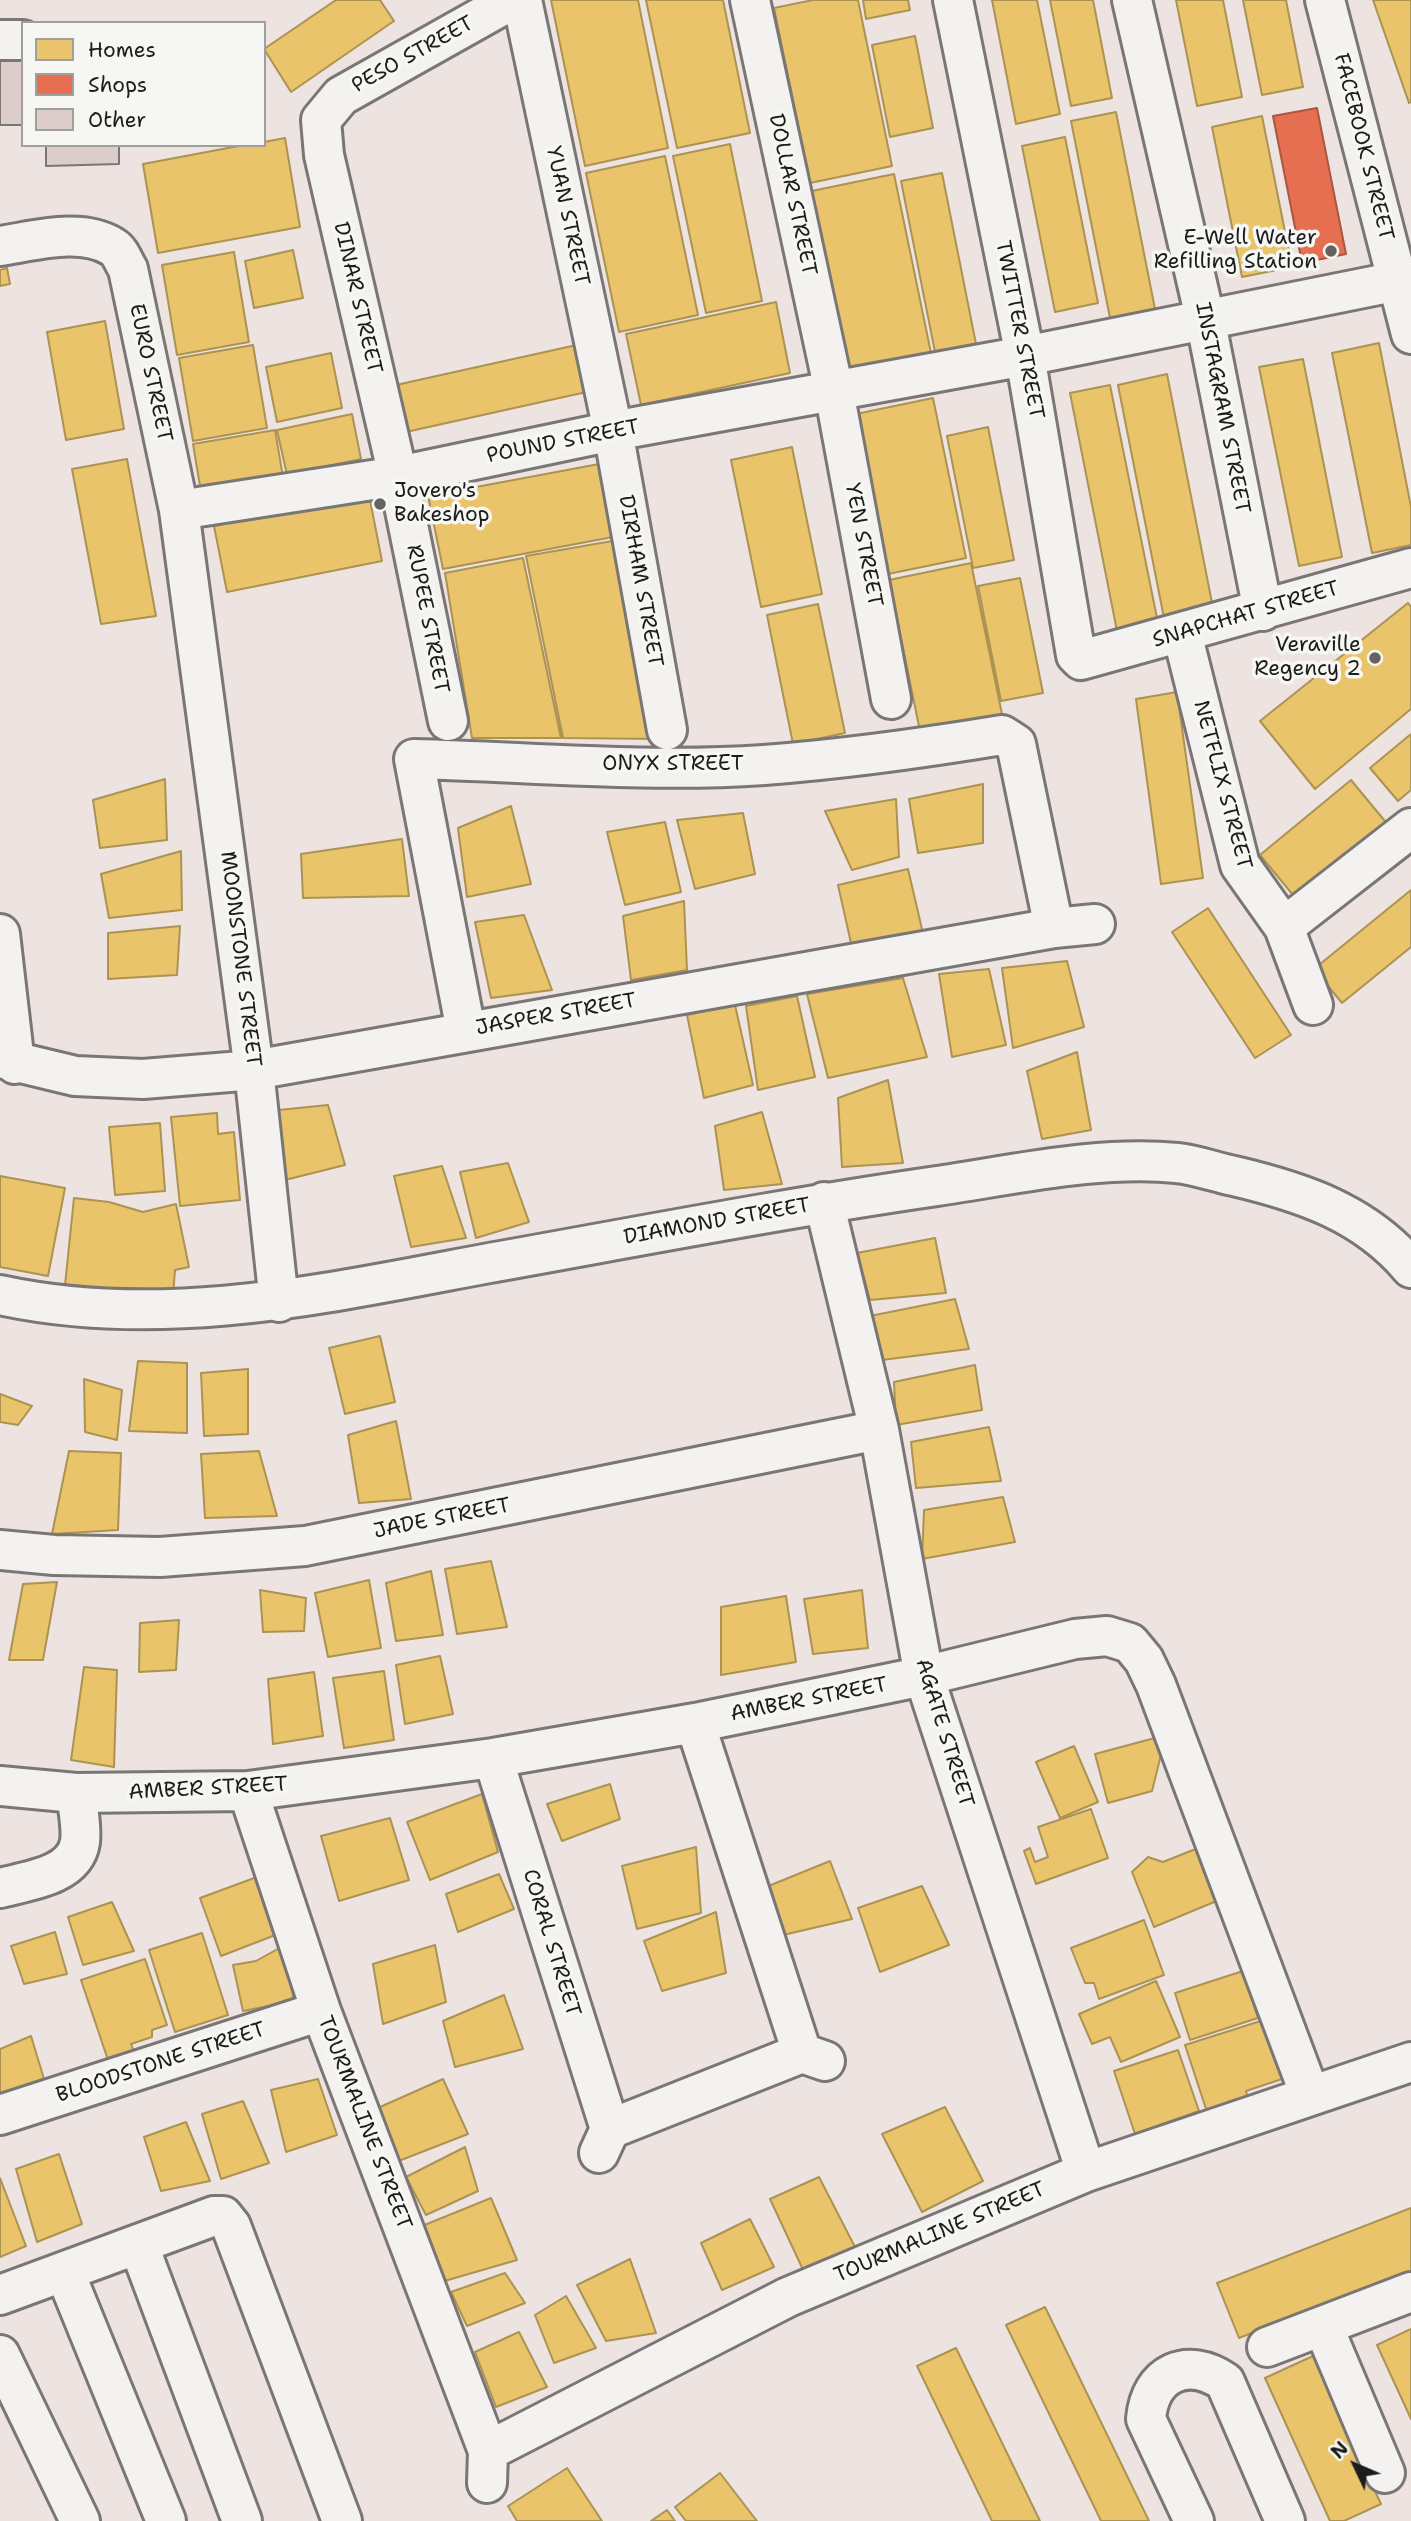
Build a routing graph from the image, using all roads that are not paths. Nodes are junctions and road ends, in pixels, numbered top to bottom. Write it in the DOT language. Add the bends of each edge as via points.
graph roads {
  1 [pos="512,0"];
  2 [pos="522,0"];
  3 [pos="750,0"];
  4 [pos="953,0"];
  5 [pos="1132,0"];
  6 [pos="1325,0"];
  7 [pos="0,40"];
  8 [pos="21,40"];
  9 [pos="321,120"];
  10 [pos="0,246"];
  11 [pos="1398,281"];
  12 [pos="1205,318"];
  13 [pos="1411,334"];
  14 [pos="1026,356"];
  15 [pos="834,391"];
  16 [pos="613,431"];
  17 [pos="398,475"];
  18 [pos="179,510"];
  19 [pos="1411,568"];
  20 [pos="1263,611"];
  21 [pos="193,618"];
  22 [pos="1182,633"];
  23 [pos="1081,660"];
  24 [pos="891,699"];
  25 [pos="447,721"];
  26 [pos="667,730"];
  27 [pos="1411,828"];
  28 [pos="1095,924"];
  29 [pos="1284,927"];
  30 [pos="1054,928"];
  31 [pos="0,934"];
  32 [pos="1313,1005"];
  33 [pos="466,1031"];
  34 [pos="8,1061"];
  35 [pos="254,1070"];
  36 [pos="824,1202"];
  37 [pos="1411,1268"];
  38 [pos="0,1295"];
  39 [pos="279,1302"];
  40 [pos="879,1430"];
  41 [pos="0,1550"];
  42 [pos="924,1676"];
  43 [pos="695,1723"];
  44 [pos="493,1758"];
  45 [pos="0,1786"];
  46 [pos="248,1791"];
  47 [pos="76,1793"];
  48 [pos="0,1888"];
  49 [pos="321,2011"];
  50 [pos="1411,2062"];
  51 [pos="1310,2095"];
  52 [pos="0,2115"];
  53 [pos="1086,2172"];
  54 [pos="139,2246"];
  55 [pos="65,2273"];
  56 [pos="1411,2292"];
  57 [pos="0,2295"];
  58 [pos="1323,2326"];
  59 [pos="1267,2347"];
  60 [pos="0,2356"];
  61 [pos="1385,2473"];
  62 [pos="80,2521"];
  63 [pos="166,2521"];
  64 [pos="242,2521"];
  65 [pos="342,2521"];
  66 [pos="1194,2521"];
  67 [pos="1285,2521"];
  1 -- 9 [label="street, PESO STREET" via="341,96"];
  2 -- 16 [label="street, YUAN STREET"];
  3 -- 15 [label="street, DOLLAR STREET"];
  4 -- 14 [label="street, TWITTER STREET"];
  5 -- 12 [label="street, INSTAGRAM STREET"];
  6 -- 11 [label="street, FACEBOOK STREET"];
  7 -- 8 [label="street"];
  9 -- 17 [label="street, DINAR STREET" via="324,155"];
  10 -- 18 [label="street, EURO STREET" via="89,238 115,248 128,270"];
  11 -- 12 [label="street, POUND STREET"];
  11 -- 13 [label="street, FACEBOOK STREET"];
  12 -- 14 [label="street, POUND STREET"];
  12 -- 20 [label="street, INSTAGRAM STREET"];
  14 -- 15 [label="street, POUND STREET"];
  14 -- 23 [label="street, TWITTER STREET" via="1074,651"];
  15 -- 16 [label="street, POUND STREET"];
  15 -- 24 [label="street, YEN STREET"];
  16 -- 17 [label="street, POUND STREET"];
  16 -- 26 [label="street, DIRHAM STREET"];
  17 -- 18 [label="street, POUND STREET"];
  17 -- 25 [label="street, RUPEE STREET"];
  18 -- 21 [label="street, EURO STREET"];
  19 -- 20 [label="street, SNAPCHAT STREET"];
  20 -- 22 [label="street, SNAPCHAT STREET"];
  21 -- 35 [label="street, MOONSTONE STREET"];
  22 -- 23 [label="street, SNAPCHAT STREET"];
  22 -- 29 [label="street, NETFLIX STREET" via="1240,865"];
  27 -- 29 [label="street"];
  28 -- 30 [label="street, JASPER STREET"];
  29 -- 32 [label="street, NETFLIX STREET"];
  30 -- 33 [label="street, JASPER STREET"];
  30 -- 33 [label="street, ONYX STREET" via="1016,744 1010,737 762,765 414,758"];
  31 -- 34 [label="street, JASPER STREET"];
  33 -- 35 [label="street, JASPER STREET"];
  34 -- 35 [label="street, JASPER STREET" via="75,1076 143,1079"];
  35 -- 39 [label="street, MOONSTONE STREET"];
  36 -- 37 [label="street, DIAMOND STREET" via="1111,1163 1177,1163 1269,1184 1341,1209 1391,1243"];
  36 -- 39 [label="street, DIAMOND STREET"];
  36 -- 40 [label="street, AGATE STREET"];
  38 -- 39 [label="street, DIAMOND STREET" via="41,1304 142,1312"];
  40 -- 41 [label="street, JADE STREET" via="305,1546 160,1557"];
  40 -- 42 [label="street, AGATE STREET"];
  42 -- 43 [label="street, AMBER STREET"];
  42 -- 51 [label="street, AMBER STREET" via="1075,1639 1107,1636 1130,1643 1156,1685"];
  42 -- 53 [label="street, AGATE STREET"];
  43 -- 44 [label="street, AMBER STREET"];
  43 -- 44 [label="street, CORAL STREET" via="813,2057 605,2141"];
  44 -- 46 [label="street, AMBER STREET"];
  45 -- 47 [label="street, AMBER STREET"];
  46 -- 47 [label="street, AMBER STREET"];
  46 -- 49 [label="street, TOURMALINE STREET"];
  47 -- 48 [label="street" via="80,1840 72,1861 46,1875"];
  49 -- 52 [label="street, BLOODSTONE STREET"];
  49 -- 53 [label="street, TOURMALINE STREET" via="488,2467 788,2297"];
  50 -- 51 [label="street, TOURMALINE STREET"];
  51 -- 53 [label="street, TOURMALINE STREET"];
  54 -- 55 [label="street"];
  54 -- 64 [label="street"];
  54 -- 65 [label="street" via="214,2216 223,2216 231,2226"];
  55 -- 57 [label="street"];
  55 -- 63 [label="street"];
  56 -- 58 [label="street"];
  58 -- 59 [label="street"];
  58 -- 61 [label="street"];
  60 -- 62 [label="street"];
  66 -- 67 [label="street" via="1146,2419 1147,2403 1156,2385 1174,2372 1194,2369 1225,2382"];
}
